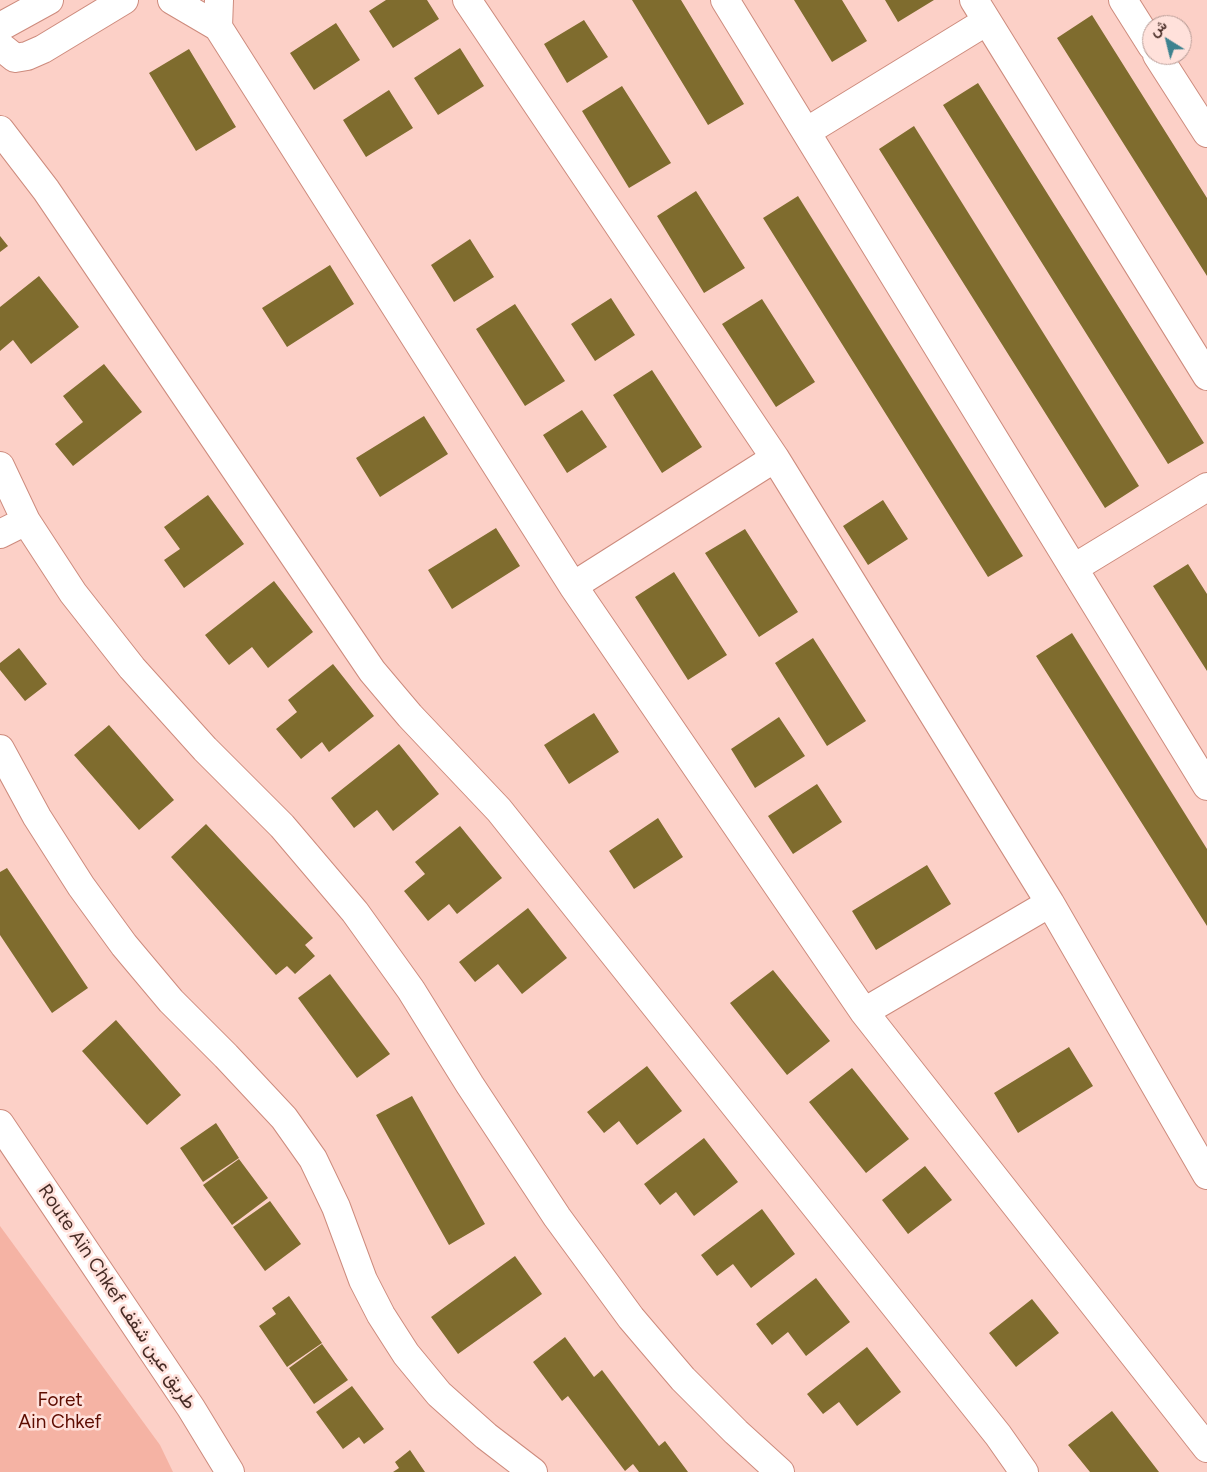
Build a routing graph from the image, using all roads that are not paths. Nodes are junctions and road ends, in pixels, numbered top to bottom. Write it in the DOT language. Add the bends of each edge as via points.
graph roads {
  1 [pos="48,0"];
  2 [pos="124,0"];
  3 [pos="172,0"];
  4 [pos="218,0"];
  5 [pos="467,0"];
  6 [pos="725,0"];
  7 [pos="1122,0"];
  8 [pos="981,10"];
  9 [pos="0,27"];
  10 [pos="218,27"];
  11 [pos="1142,31"];
  12 [pos="0,46"];
  13 [pos="1164,65"];
  14 [pos="0,130"];
  15 [pos="806,132"];
  16 [pos="1207,133"];
  17 [pos="1207,376"];
  18 [pos="775,458"];
  19 [pos="0,466"];
  20 [pos="1207,487"];
  21 [pos="26,520"];
  22 [pos="0,534"];
  23 [pos="1074,568"];
  24 [pos="573,586"];
  25 [pos="0,749"];
  26 [pos="1207,786"];
  27 [pos="1050,903"];
  28 [pos="864,1012"];
  29 [pos="0,1124"];
  30 [pos="1207,1175"];
  31 [pos="1207,1448"];
  32 [pos="230,1472"];
  33 [pos="533,1472"];
  34 [pos="780,1472"];
  35 [pos="1024,1472"];
  1 -- 9 [label="street"];
  2 -- 12 [label="street" via="28,56 15,58"];
  3 -- 10 [label="street"];
  4 -- 10 [label="street"];
  5 -- 18 [label="street"];
  6 -- 15 [label="street"];
  7 -- 11 [label="street"];
  8 -- 15 [label="street"];
  8 -- 17 [label="street"];
  10 -- 24 [label="street"];
  13 -- 16 [label="street"];
  14 -- 35 [label="street" via="46,190 372,671 499,810 998,1435"];
  15 -- 23 [label="street"];
  18 -- 24 [label="street"];
  18 -- 27 [label="street"];
  19 -- 21 [label="street"];
  20 -- 23 [label="street"];
  21 -- 22 [label="street"];
  21 -- 34 [label="street" via="73,593 132,668 204,749 282,826 355,912 411,990 557,1217 630,1318 683,1379"];
  23 -- 26 [label="street"];
  24 -- 28 [label="street"];
  25 -- 33 [label="street" via="42,825 124,945 171,1001 284,1118 314,1160 363,1280 406,1354 440,1394 486,1436"];
  27 -- 28 [label="street"];
  27 -- 30 [label="street"];
  28 -- 31 [label="street"];
  29 -- 32 [label="street, Route Aïn Chkef طريق عين شقف" via="191,1408"];
}
